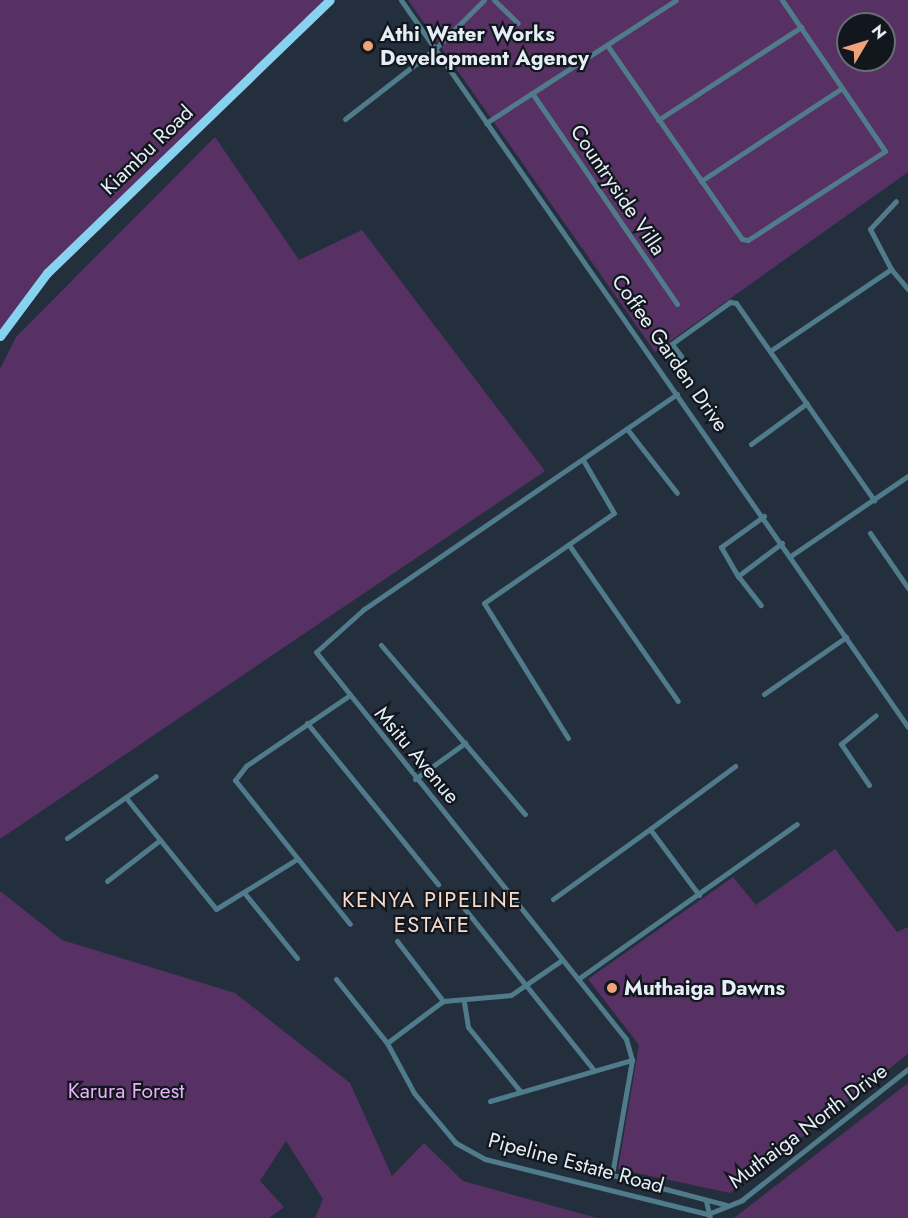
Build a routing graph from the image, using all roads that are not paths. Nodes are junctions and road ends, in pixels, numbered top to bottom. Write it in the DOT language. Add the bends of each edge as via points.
graph roads {
  1 [pos="330,0"];
  2 [pos="401,0"];
  3 [pos="484,0"];
  4 [pos="494,0"];
  5 [pos="676,0"];
  6 [pos="782,0"];
  7 [pos="518,23"];
  8 [pos="801,27"];
  9 [pos="607,45"];
  10 [pos="435,50"];
  11 [pos="842,88"];
  12 [pos="532,93"];
  13 [pos="345,119"];
  14 [pos="658,120"];
  15 [pos="486,123"];
  16 [pos="701,181"];
  17 [pos="896,201"];
  18 [pos="892,269"];
  19 [pos="908,289"];
  20 [pos="677,304"];
  21 [pos="0,336"];
  22 [pos="672,344"];
  23 [pos="773,349"];
  24 [pos="677,394"];
  25 [pos="807,403"];
  26 [pos="627,429"];
  27 [pos="752,444"];
  28 [pos="583,460"];
  29 [pos="908,476"];
  30 [pos="677,494"];
  31 [pos="874,500"];
  32 [pos="764,516"];
  33 [pos="870,533"];
  34 [pos="782,543"];
  35 [pos="569,545"];
  36 [pos="792,555"];
  37 [pos="738,576"];
  38 [pos="908,588"];
  39 [pos="761,605"];
  40 [pos="846,637"];
  41 [pos="381,645"];
  42 [pos="764,694"];
  43 [pos="347,697"];
  44 [pos="678,701"];
  45 [pos="876,715"];
  46 [pos="307,723"];
  47 [pos="908,727"];
  48 [pos="568,738"];
  49 [pos="465,743"];
  50 [pos="735,766"];
  51 [pos="156,776"];
  52 [pos="415,779"];
  53 [pos="869,784"];
  54 [pos="128,799"];
  55 [pos="525,814"];
  56 [pos="797,824"];
  57 [pos="650,829"];
  58 [pos="67,838"];
  59 [pos="160,840"];
  60 [pos="297,859"];
  61 [pos="107,881"];
  62 [pos="438,884"];
  63 [pos="246,895"];
  64 [pos="699,895"];
  65 [pos="554,899"];
  66 [pos="464,908"];
  67 [pos="350,924"];
  68 [pos="397,941"];
  69 [pos="297,958"];
  70 [pos="562,960"];
  71 [pos="578,979"];
  72 [pos="336,980"];
  73 [pos="525,986"];
  74 [pos="443,1001"];
  75 [pos="465,1002"];
  76 [pos="387,1043"];
  77 [pos="632,1060"];
  78 [pos="593,1069"];
  79 [pos="908,1070"];
  80 [pos="520,1091"];
  81 [pos="490,1101"];
  82 [pos="706,1201"];
  83 [pos="726,1205"];
  84 [pos="709,1216"];
  1 -- 21 [label="highway, Kiambu Road" via="47,273"];
  2 -- 10 [label="street, Coffee Garden Drive"];
  3 -- 10 [label="street"];
  4 -- 7 [label="street"];
  5 -- 9 [label="street"];
  6 -- 8 [label="street"];
  8 -- 11 [label="street"];
  8 -- 14 [label="street"];
  9 -- 12 [label="street"];
  9 -- 14 [label="street"];
  10 -- 13 [label="street"];
  10 -- 15 [label="street, Coffee Garden Drive"];
  11 -- 16 [label="street"];
  11 -- 16 [label="street" via="885,151 745,241"];
  12 -- 15 [label="street"];
  12 -- 20 [label="street, Countryside Villa"];
  14 -- 16 [label="street"];
  15 -- 24 [label="street, Coffee Garden Drive"];
  17 -- 18 [label="street" via="870,229"];
  18 -- 19 [label="street"];
  18 -- 23 [label="street"];
  22 -- 23 [label="street" via="736,303"];
  23 -- 25 [label="street"];
  24 -- 26 [label="street, Msitu Avenue"];
  24 -- 32 [label="street, Coffee Garden Drive"];
  25 -- 27 [label="street"];
  25 -- 31 [label="street"];
  26 -- 28 [label="street, Msitu Avenue"];
  26 -- 30 [label="street"];
  28 -- 35 [label="street" via="615,510"];
  28 -- 43 [label="street, Msitu Avenue" via="320,644 316,655"];
  29 -- 31 [label="street"];
  31 -- 36 [label="street"];
  32 -- 34 [label="street, Coffee Garden Drive"];
  32 -- 37 [label="street" via="721,547"];
  33 -- 38 [label="street"];
  34 -- 36 [label="street, Coffee Garden Drive"];
  34 -- 37 [label="street"];
  35 -- 44 [label="street"];
  35 -- 48 [label="street" via="484,602"];
  36 -- 40 [label="street, Coffee Garden Drive"];
  37 -- 39 [label="street"];
  40 -- 42 [label="street"];
  40 -- 47 [label="street, Coffee Garden Drive"];
  41 -- 49 [label="street"];
  43 -- 46 [label="street"];
  43 -- 52 [label="street, Msitu Avenue"];
  45 -- 53 [label="street" via="841,744"];
  46 -- 60 [label="street" via="246,766 236,780"];
  46 -- 62 [label="street"];
  49 -- 52 [label="street"];
  49 -- 55 [label="street"];
  50 -- 57 [label="street"];
  51 -- 54 [label="street"];
  52 -- 70 [label="street, Msitu Avenue"];
  54 -- 58 [label="street"];
  54 -- 59 [label="street"];
  56 -- 64 [label="street"];
  57 -- 64 [label="street"];
  57 -- 65 [label="street"];
  59 -- 61 [label="street"];
  59 -- 63 [label="street" via="211,906 226,907"];
  60 -- 63 [label="street"];
  60 -- 67 [label="street"];
  63 -- 69 [label="street"];
  64 -- 71 [label="street"];
  66 -- 73 [label="street"];
  68 -- 74 [label="street"];
  70 -- 71 [label="street, Msitu Avenue"];
  70 -- 73 [label="street"];
  71 -- 77 [label="street, Msitu Avenue" via="627,1039"];
  72 -- 76 [label="street, Pipeline Estate Road"];
  73 -- 75 [label="street" via="511,995"];
  73 -- 78 [label="street"];
  74 -- 75 [label="street"];
  74 -- 76 [label="street"];
  75 -- 80 [label="street" via="468,1027"];
  76 -- 84 [label="street, Pipeline Estate Road" via="414,1093 456,1143 485,1159"];
  77 -- 78 [label="street"];
  77 -- 82 [label="street" via="612,1174"];
  78 -- 80 [label="street"];
  79 -- 83 [label="street, Muthaiga North Drive" via="775,1176"];
  80 -- 81 [label="street"];
  82 -- 83 [label="street"];
  82 -- 84 [label="street"];
  83 -- 84 [label="street, Muthaiga North Drive"];
}
